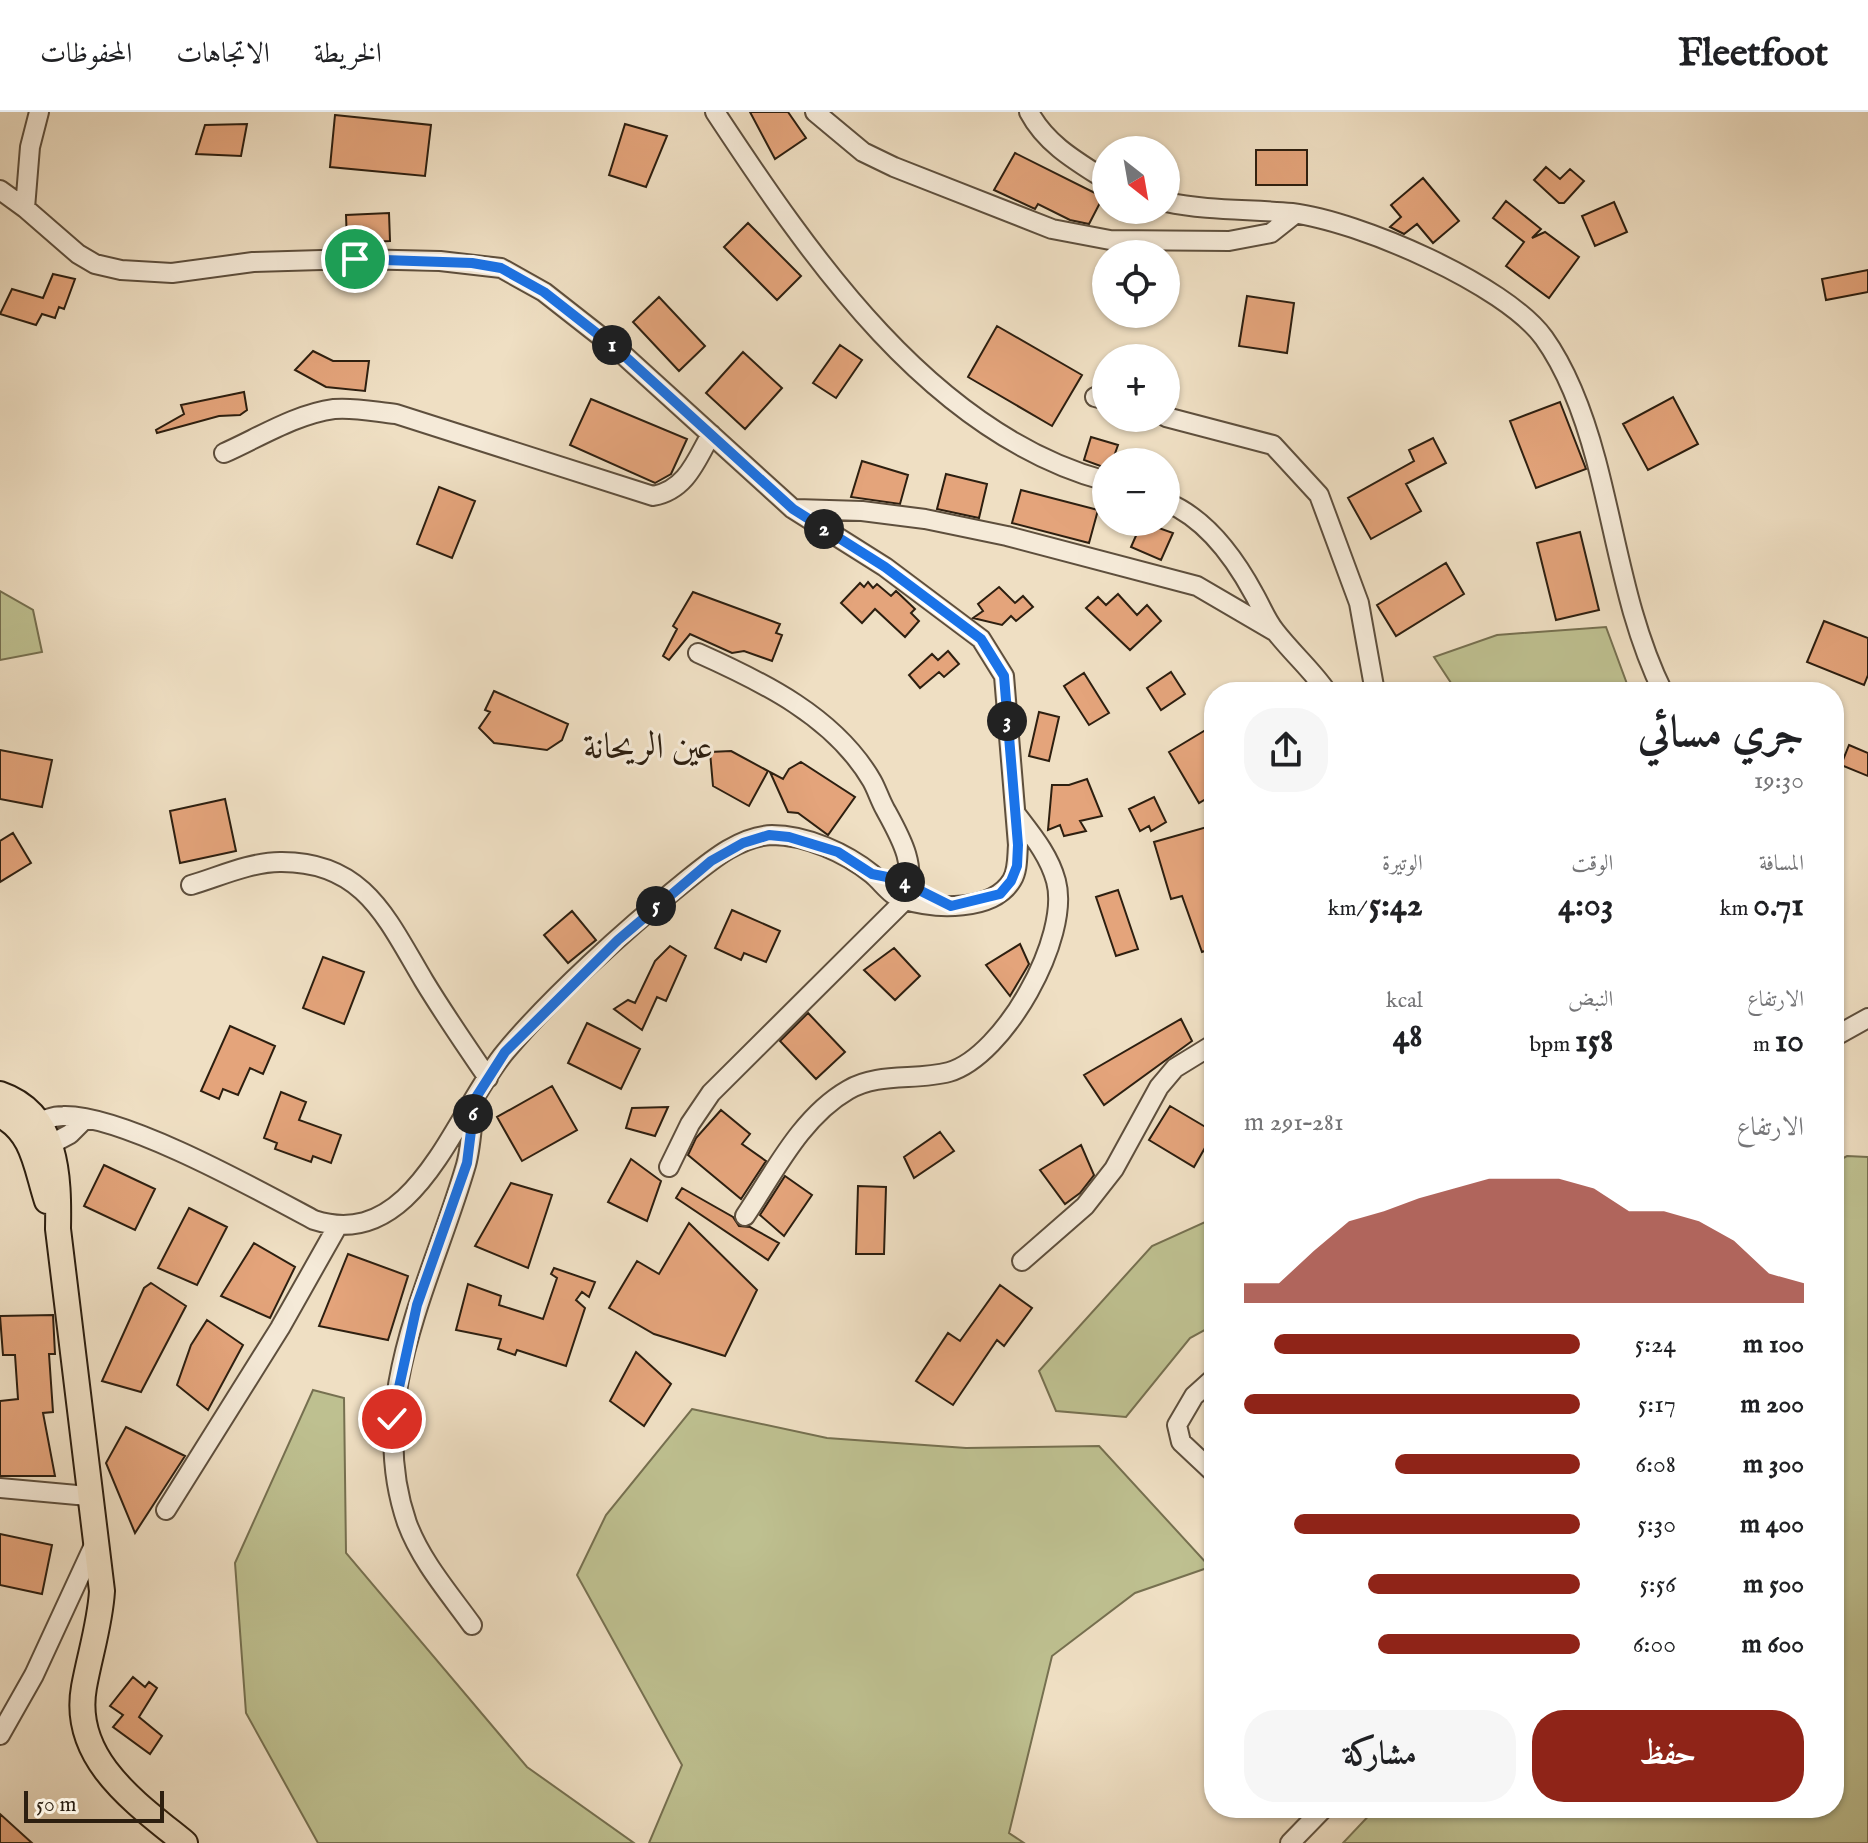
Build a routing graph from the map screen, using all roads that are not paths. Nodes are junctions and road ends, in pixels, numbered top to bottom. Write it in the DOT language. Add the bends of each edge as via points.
graph roads {
  1 [pos="39,112"];
  2 [pos="715,112"];
  3 [pos="815,112"];
  4 [pos="1029,112"];
  5 [pos="1092,170"];
  6 [pos="0,190"];
  7 [pos="1180,205"];
  8 [pos="25,208"];
  9 [pos="1295,214"];
  10 [pos="1180,421"];
  11 [pos="711,434"];
  12 [pos="224,453"];
  13 [pos="1092,477"];
  14 [pos="1180,508"];
  15 [pos="793,509"];
  16 [pos="1274,631"];
  17 [pos="698,653"];
  18 [pos="1320,682"];
  19 [pos="1373,682"];
  20 [pos="1659,682"];
  21 [pos="1014,812"];
  22 [pos="191,885"];
  23 [pos="901,890"];
  24 [pos="1868,1018"];
  25 [pos="1844,1031"];
  26 [pos="1204,1050"];
  27 [pos="488,1078"];
  28 [pos="0,1094"];
  29 [pos="475,1099"];
  30 [pos="0,1115"];
  31 [pos="85,1119"];
  32 [pos="37,1137"];
  33 [pos="669,1167"];
  34 [pos="745,1216"];
  35 [pos="337,1227"];
  36 [pos="1022,1261"];
  37 [pos="1204,1387"];
  38 [pos="1204,1464"];
  39 [pos="0,1488"];
  40 [pos="88,1496"];
  41 [pos="166,1510"];
  42 [pos="96,1540"];
  43 [pos="472,1625"];
  44 [pos="0,1735"];
  45 [pos="1314,1818"];
  46 [pos="185,1843"];
  47 [pos="1290,1843"];
  1 -- 8 [label="street"];
  2 -- 13 [label="street" via="810,247 897,348 992,430 1060,468"];
  3 -- 9 [label="street" via="863,152 1052,229 1110,240 1229,241 1271,233"];
  4 -- 5 [label="street" via="1053,143"];
  6 -- 8 [label="street"];
  7 -- 9 [label="street"];
  8 -- 11 [label="street" via="78,254 121,270 172,273 253,262 355,259 501,268 580,318"];
  9 -- 20 [label="street" via="1395,242 1429,258 1471,280 1543,336 1566,376 1590,438 1632,617"];
  10 -- 19 [label="street" via="1273,445 1319,495 1359,603"];
  11 -- 12 [label="street" via="685,480 670,493 653,496 396,414 366,410 334,409 305,417"];
  11 -- 15 [label="street"];
  14 -- 16 [label="street" via="1209,531 1246,579"];
  15 -- 16 [label="street" via="862,511 1007,536 1197,586"];
  15 -- 21 [label="street" via="968,628 998,661 1004,676"];
  16 -- 18 [label="street"];
  17 -- 23 [label="street" via="794,701 856,758 906,850"];
  21 -- 23 [label="street" via="1017,866 1000,894 951,906"];
  21 -- 34 [label="street" via="1045,853 1057,884 1038,980 1000,1034 970,1062 949,1072 873,1080 847,1090 798,1134"];
  22 -- 27 [label="street" via="277,862 310,864 343,875 370,895 392,922"];
  23 -- 27 [label="street" via="838,852 789,837 769,835 743,843 711,861 618,940 505,1052"];
  23 -- 33 [label="street" via="886,918 711,1093"];
  24 -- 25 [label="street"];
  26 -- 36 [label="street" via="1175,1068 1159,1087 1114,1169 1085,1206"];
  27 -- 29 [label="street"];
  28 -- 32 [label="main road" via="13,1098"];
  29 -- 35 [label="street" via="421,1181 372,1220"];
  29 -- 43 [label="street" via="467,1163 417,1305 392,1419 407,1523 426,1562"];
  30 -- 32 [label="main road"];
  31 -- 32 [label="street" via="70,1134"];
  31 -- 32 [label="street" via="63,1116"];
  31 -- 35 [label="street" via="163,1144"];
  32 -- 40 [label="main road" via="59,1192 58,1229"];
  35 -- 41 [label="street"];
  37 -- 38 [label="street" via="1177,1425 1181,1442"];
  39 -- 40 [label="street"];
  40 -- 42 [label="main road"];
  42 -- 44 [label="street" via="34,1675"];
  42 -- 46 [label="main road" via="101,1617 84,1688 81,1715 87,1738 125,1794"];
  45 -- 47 [label="street"];
}
